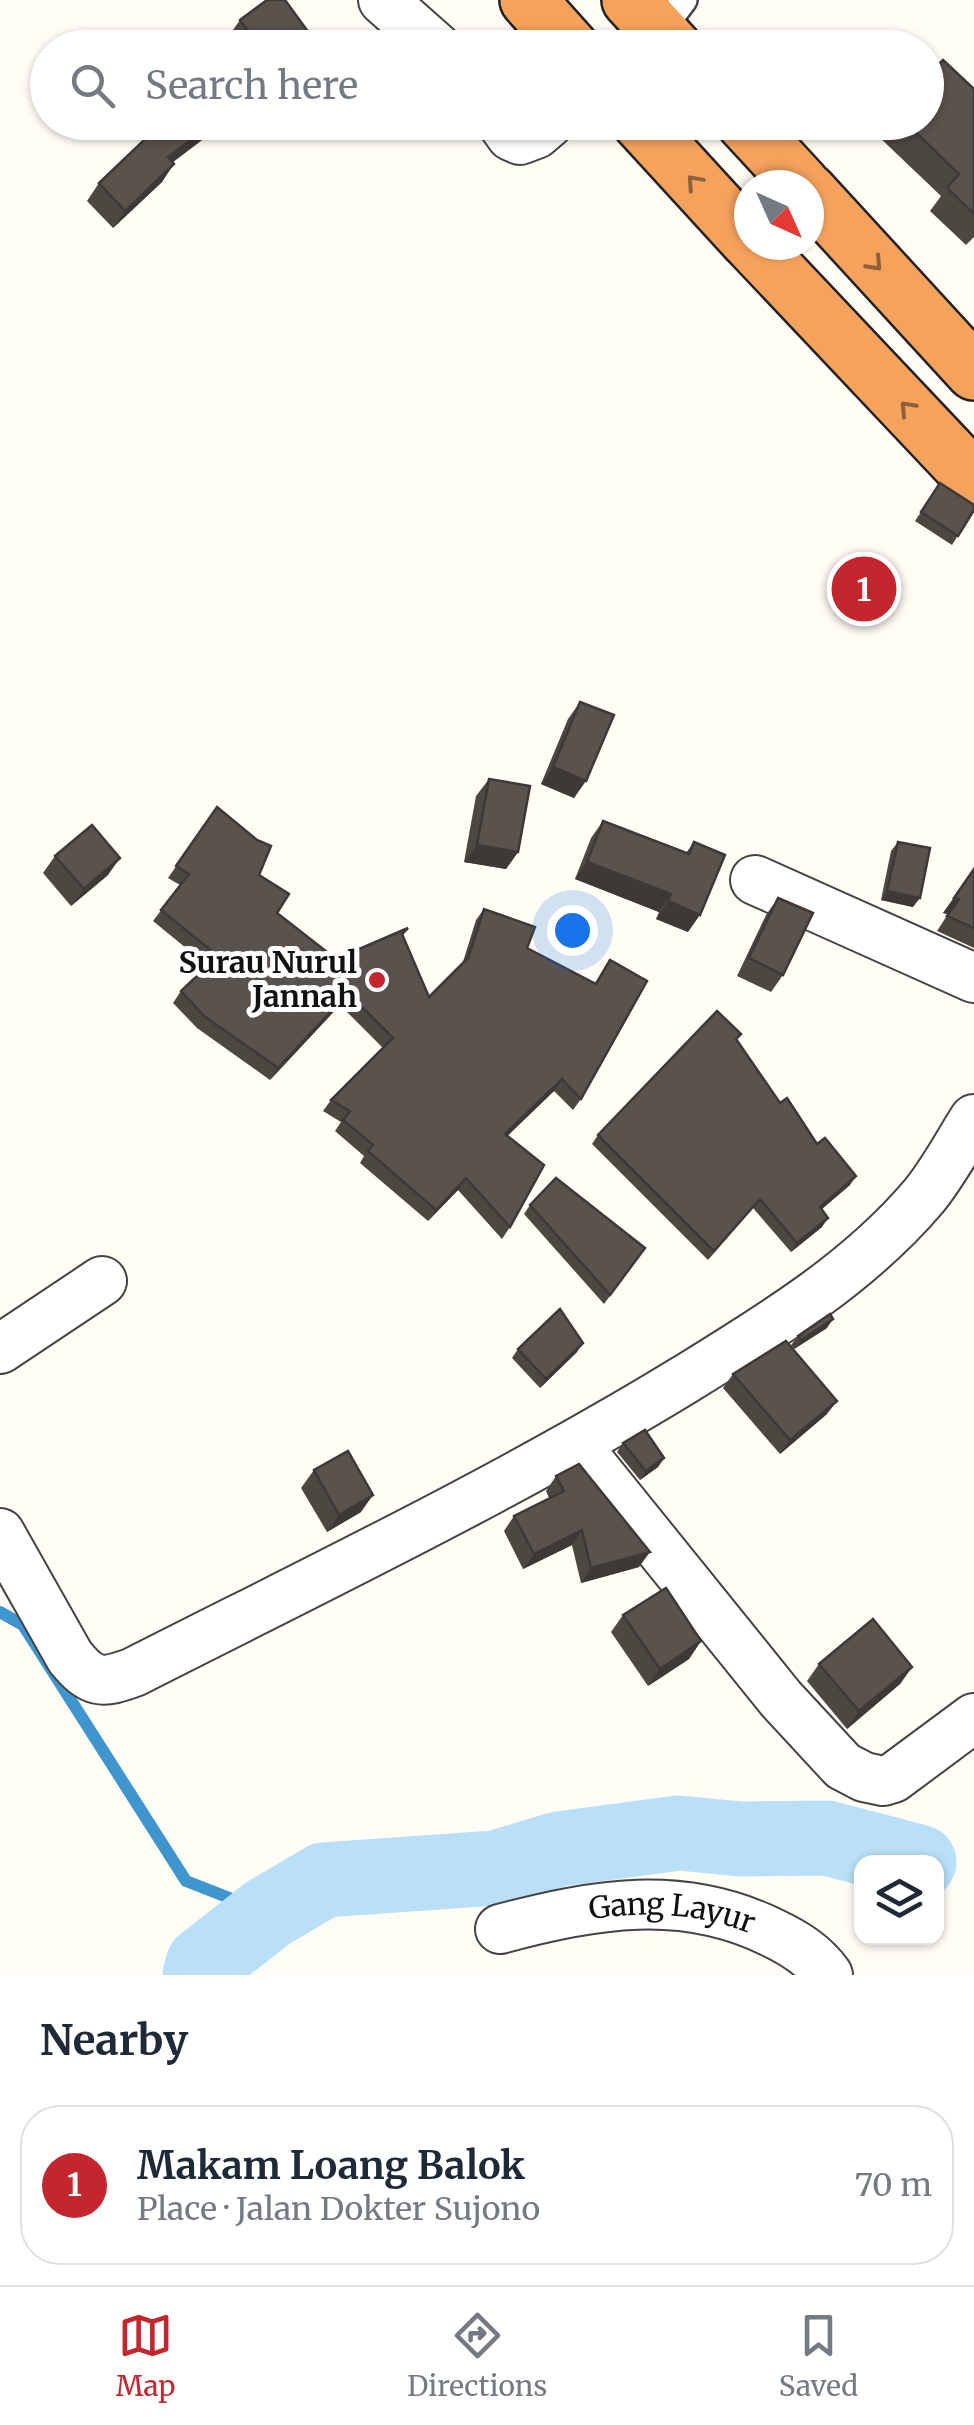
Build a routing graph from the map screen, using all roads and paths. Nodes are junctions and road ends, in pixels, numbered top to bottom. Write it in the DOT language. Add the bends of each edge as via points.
graph roads {
  1 [pos="384,0"];
  2 [pos="528,0"];
  3 [pos="416,30"];
  4 [pos="555,30"];
  5 [pos="657,140"];
  6 [pos="759,140"];
  7 [pos="785,170"];
  8 [pos="824,213"];
  9 [pos="734,222"];
  10 [pos="769,260"];
  11 [pos="974,372"];
  12 [pos="974,480"];
  13 [pos="755,880"];
  14 [pos="974,978"];
  15 [pos="974,1119"];
  16 [pos="102,1281"];
  17 [pos="0,1349"];
  18 [pos="576,1445"];
  19 [pos="0,1533"];
  20 [pos="974,1718"];
  21 [pos="500,1929"];
  22 [pos="828,1975"];
  1 -- 3 [label="street"];
  2 -- 4 [label="highway"];
  9 -- 5 [label="highway, one-way"];
  6 -- 7 [label="highway"];
  8 -- 11 [label="highway, one-way"];
  12 -- 10 [label="highway, one-way"];
  13 -- 14 [label="street"];
  15 -- 18 [label="street" via="926,1194 851,1266 767,1328"];
  16 -- 17 [label="street"];
  18 -- 19 [label="street" via="134,1672 106,1680 85,1675 70,1657"];
  18 -- 20 [label="street" via="781,1699 853,1773 893,1778"];
  21 -- 22 [label="street, Gang Layur" via="594,1908 676,1904 746,1920 800,1947"];
}
